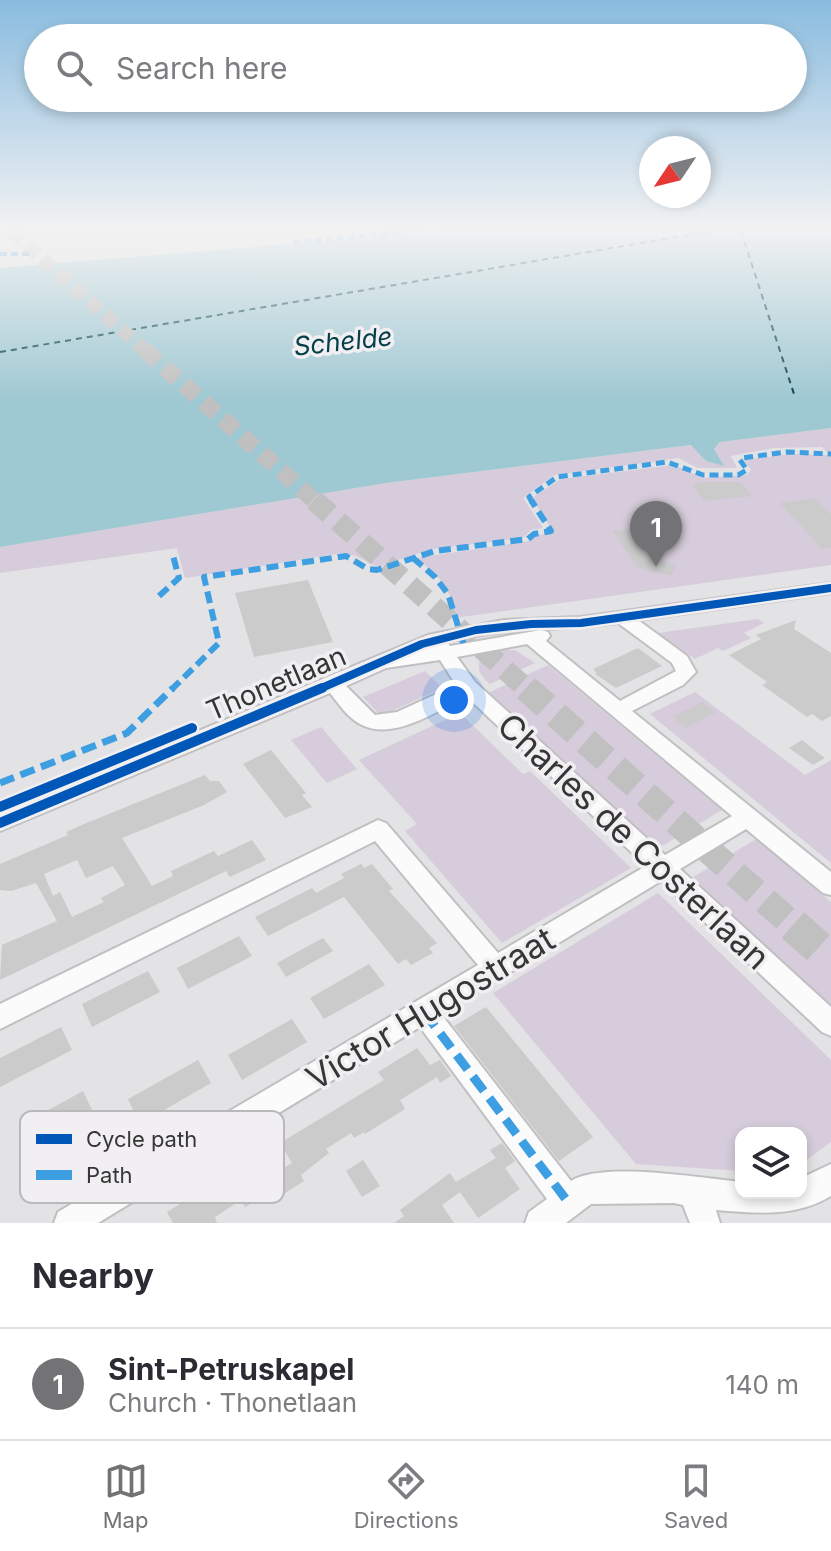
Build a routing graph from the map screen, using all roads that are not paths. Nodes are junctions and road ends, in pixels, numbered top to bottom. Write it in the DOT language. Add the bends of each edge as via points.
graph roads {
  1 [pos="831,588"];
  2 [pos="623,618"];
  3 [pos="528,631"];
  4 [pos="439,646"];
  5 [pos="332,683"];
  6 [pos="468,687"];
  7 [pos="617,710"];
  8 [pos="748,817"];
  9 [pos="0,823"];
  10 [pos="663,867"];
  11 [pos="831,886"];
  12 [pos="496,969"];
  13 [pos="424,1012"];
  14 [pos="0,1017"];
  15 [pos="831,1024"];
  16 [pos="257,1111"];
  17 [pos="831,1179"];
  18 [pos="694,1193"];
  19 [pos="568,1202"];
  20 [pos="103,1203"];
  21 [pos="69,1223"];
  22 [pos="540,1223"];
  23 [pos="705,1223"];
  1 -- 2 [label="street, Thonetlaan"];
  2 -- 3 [label="street, Thonetlaan" via="581,623 556,633"];
  2 -- 7 [label="street" via="680,660 686,672"];
  3 -- 4 [label="street, Thonetlaan"];
  3 -- 7 [label="street"];
  4 -- 5 [label="street, Thonetlaan"];
  4 -- 6 [label="street, Charles de Costerlaan"];
  5 -- 6 [label="street" via="366,719 378,724"];
  5 -- 9 [label="street, Thonetlaan"];
  6 -- 10 [label="street, Charles de Costerlaan"];
  7 -- 8 [label="street"];
  8 -- 10 [label="street, Victor Hugostraat"];
  8 -- 11 [label="street"];
  10 -- 12 [label="street, Victor Hugostraat"];
  10 -- 15 [label="street, Charles de Costerlaan"];
  12 -- 13 [label="street, Victor Hugostraat"];
  12 -- 14 [label="street" via="378,829"];
  13 -- 16 [label="street, Victor Hugostraat"];
  13 -- 19 [label="street"];
  17 -- 18 [label="street" via="809,1192 769,1199"];
  18 -- 19 [label="street" via="674,1188 586,1189"];
  18 -- 23 [label="street"];
  19 -- 22 [label="street"];
  20 -- 21 [label="street, Victor Hugostraat"];
}
